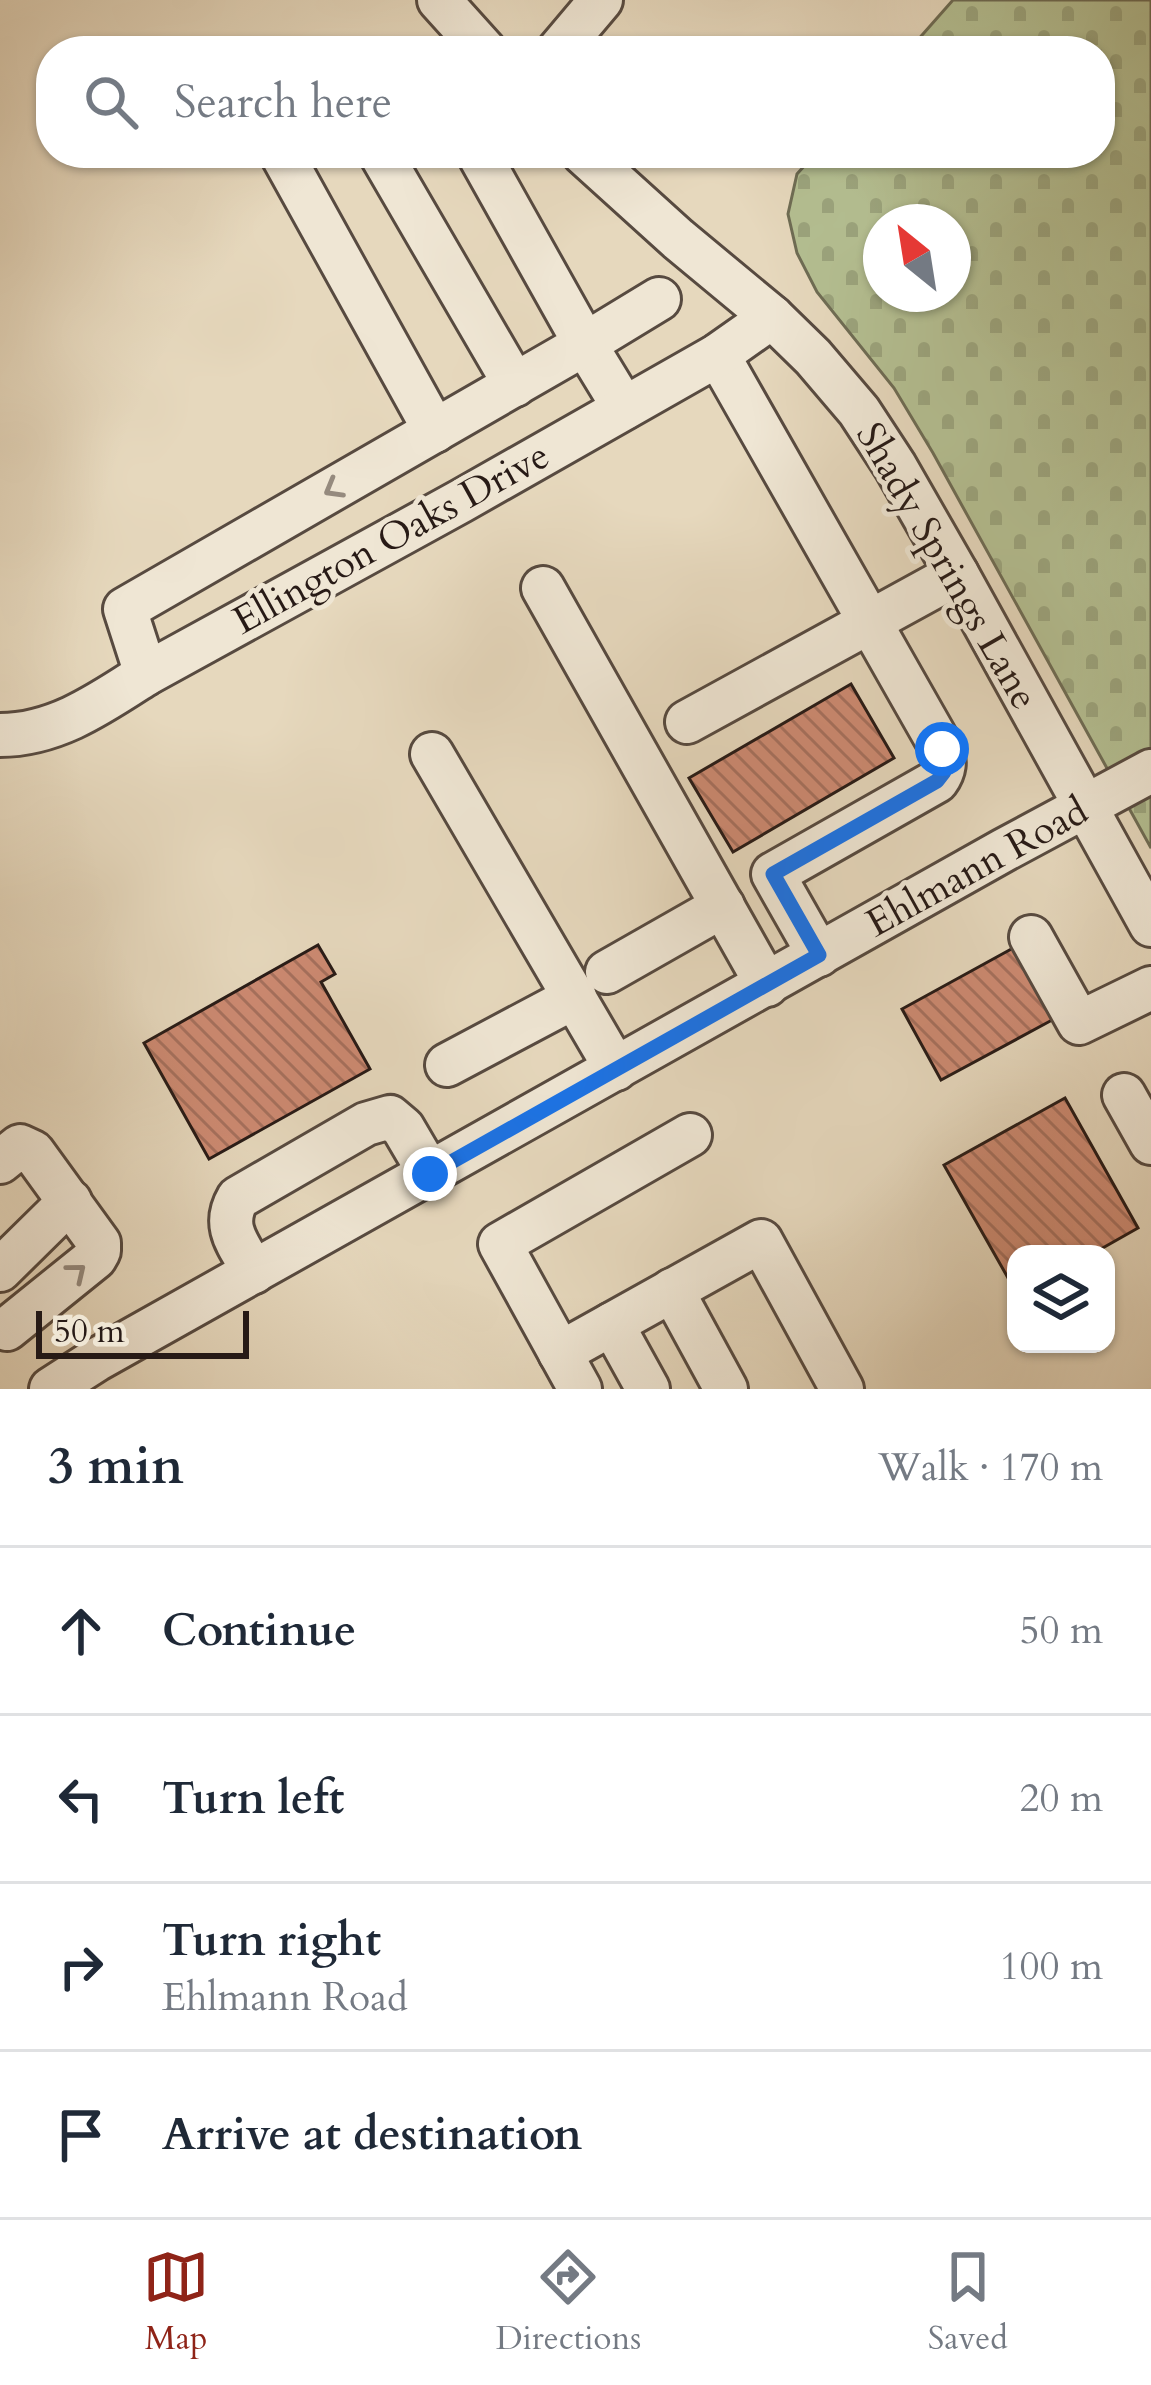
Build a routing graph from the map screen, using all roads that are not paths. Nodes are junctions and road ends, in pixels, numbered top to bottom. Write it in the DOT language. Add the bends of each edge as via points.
graph roads {
  1 [pos="440,0"];
  2 [pos="601,0"];
  3 [pos="472,36"];
  4 [pos="570,36"];
  5 [pos="289,168"];
  6 [pos="389,168"];
  7 [pos="486,168"];
  8 [pos="599,168"];
  9 [pos="659,299"];
  10 [pos="772,317"];
  11 [pos="585,344"];
  12 [pos="718,355"];
  13 [pos="515,385"];
  14 [pos="623,408"];
  15 [pos="435,431"];
  16 [pos="957,574"];
  17 [pos="543,588"];
  18 [pos="870,622"];
  19 [pos="146,674"];
  20 [pos="687,722"];
  21 [pos="0,735"];
  22 [pos="432,754"];
  23 [pos="1151,771"];
  24 [pos="1084,806"];
  25 [pos="723,906"];
  26 [pos="1151,925"];
  27 [pos="1031,937"];
  28 [pos="819,955"];
  29 [pos="591,985"];
  30 [pos="766,985"];
  31 [pos="1151,988"];
  32 [pos="447,1065"];
  33 [pos="616,1069"];
  34 [pos="1124,1095"];
  35 [pos="690,1135"];
  36 [pos="1151,1143"];
  37 [pos="0,1162"];
  38 [pos="430,1174"];
  39 [pos="70,1201"];
  40 [pos="0,1270"];
  41 [pos="254,1272"];
  42 [pos="672,1290"];
  43 [pos="4,1323"];
  44 [pos="611,1324"];
  45 [pos="570,1371"];
  46 [pos="47,1389"];
  47 [pos="648,1389"];
  48 [pos="726,1389"];
  49 [pos="842,1389"];
  1 -- 3 [label="street"];
  2 -- 4 [label="street"];
  5 -- 15 [label="street"];
  6 -- 13 [label="street"];
  7 -- 11 [label="street"];
  8 -- 10 [label="street, Shady Springs Lane"];
  9 -- 11 [label="street"];
  10 -- 12 [label="street, Ellington Oaks Drive"];
  10 -- 16 [label="street, Shady Springs Lane" via="859,411"];
  11 -- 13 [label="street"];
  11 -- 14 [label="street"];
  12 -- 14 [label="street, Ellington Oaks Drive"];
  12 -- 18 [label="street"];
  13 -- 15 [label="street"];
  14 -- 19 [label="street, Ellington Oaks Drive"];
  15 -- 19 [label="street, one-way" via="125,609"];
  16 -- 18 [label="street"];
  16 -- 24 [label="street, Shady Springs Lane"];
  17 -- 25 [label="street"];
  18 -- 20 [label="street"];
  18 -- 28 [label="street" via="942,749 944,772 773,874"];
  19 -- 21 [label="street, Ellington Oaks Drive" via="55,727"];
  22 -- 29 [label="street"];
  23 -- 24 [label="street, Ehlmann Road"];
  24 -- 26 [label="street, Shady Springs Lane"];
  24 -- 28 [label="street, Ehlmann Road"];
  25 -- 29 [label="street"];
  25 -- 30 [label="street"];
  27 -- 31 [label="street" via="1079,1023"];
  28 -- 30 [label="street, Ehlmann Road"];
  29 -- 32 [label="street"];
  29 -- 33 [label="street"];
  30 -- 33 [label="street, Ehlmann Road"];
  33 -- 38 [label="street, Ehlmann Road"];
  34 -- 36 [label="street"];
  35 -- 45 [label="street" via="500,1244"];
  37 -- 39 [label="street" via="13,1148 27,1148"];
  38 -- 41 [label="street, Ehlmann Road"];
  38 -- 41 [label="street" via="390,1117 366,1124 238,1198 230,1228"];
  39 -- 40 [label="street"];
  43 -- 39 [label="street, one-way" via="99,1251"];
  41 -- 46 [label="street, Ehlmann Road"];
  42 -- 44 [label="street"];
  42 -- 48 [label="street"];
  42 -- 49 [label="street" via="760,1240"];
  43 -- 46 [label="street"];
  44 -- 45 [label="street"];
  44 -- 47 [label="street"];
}
